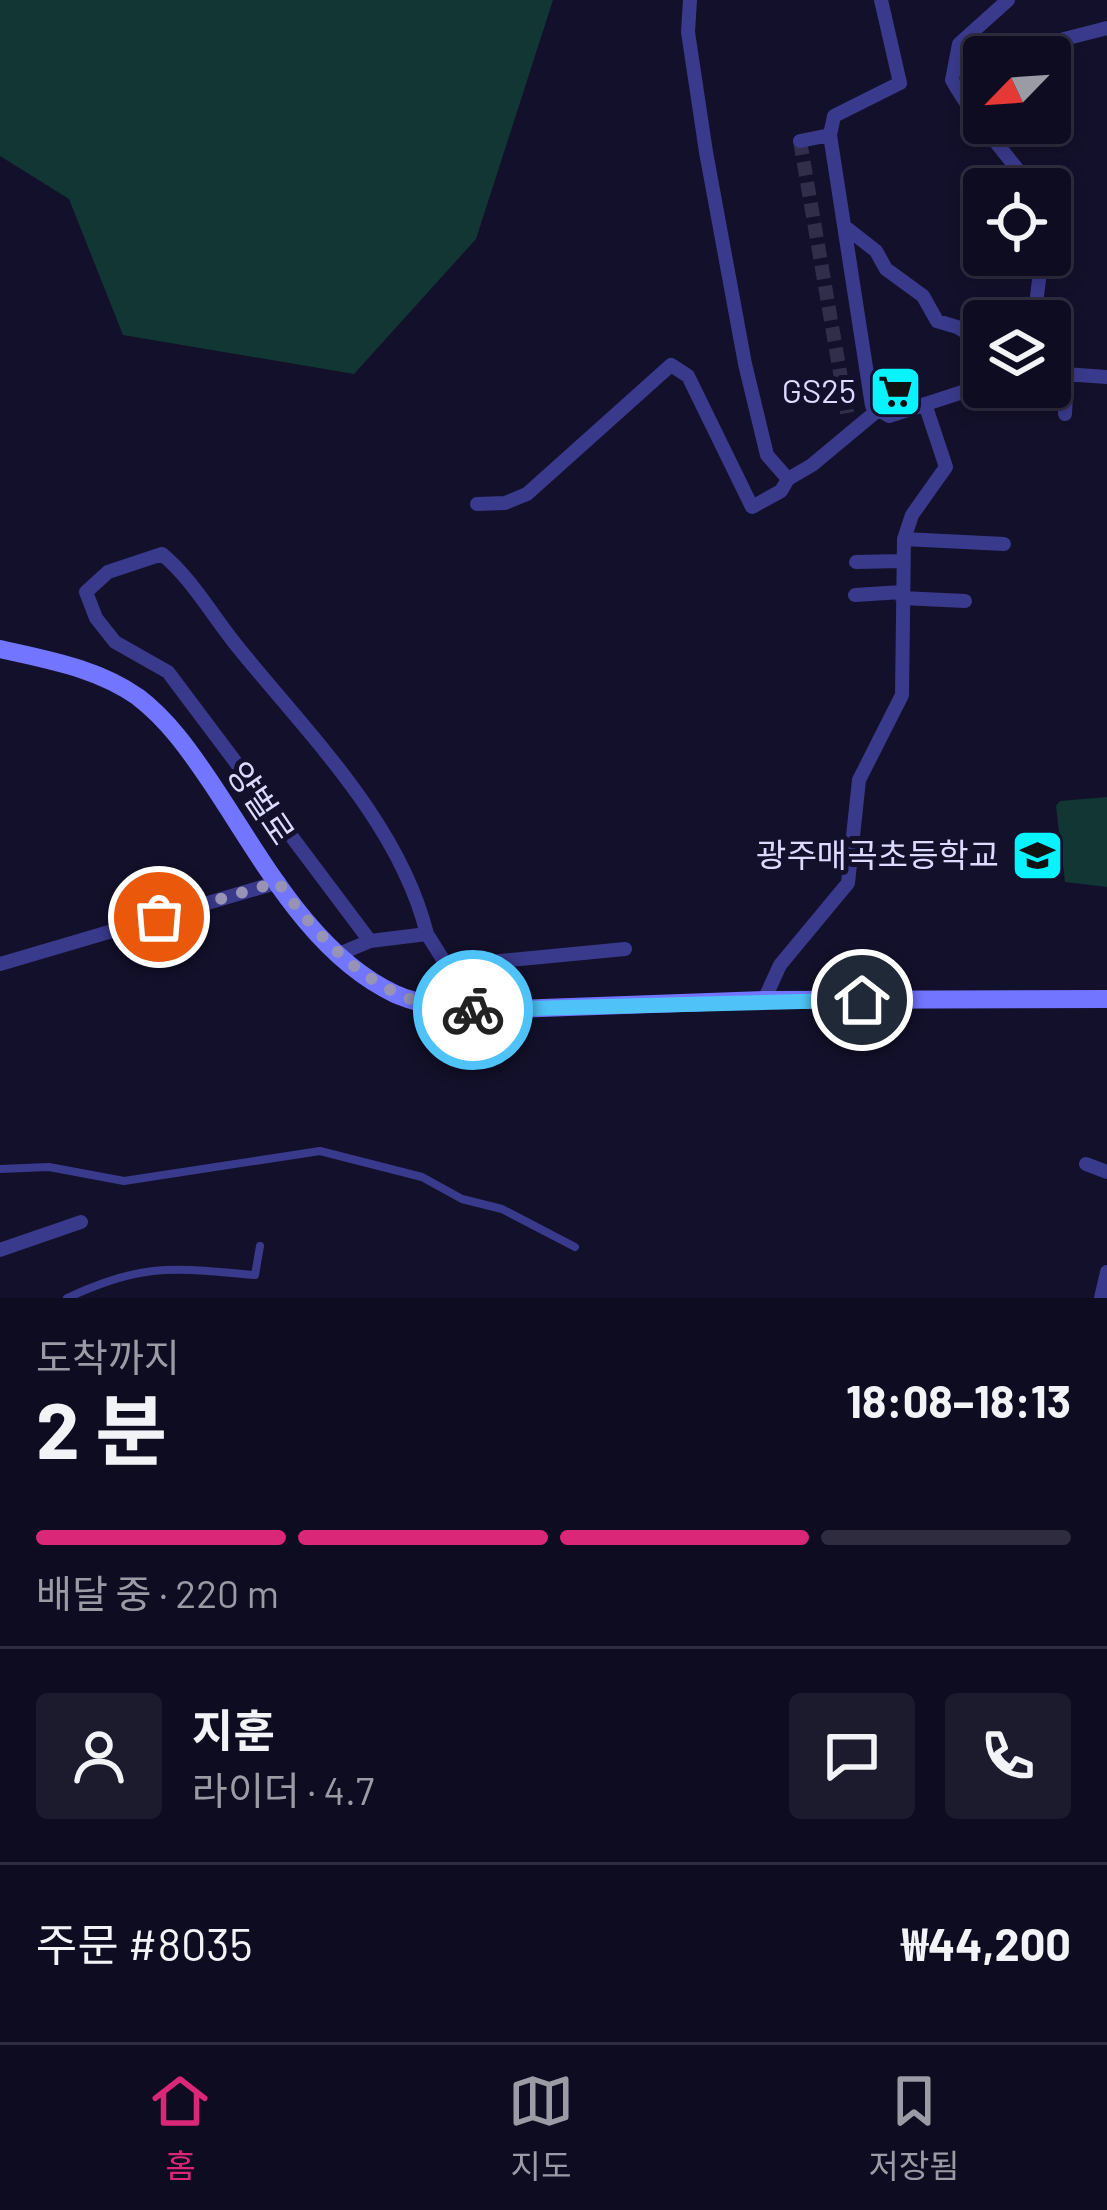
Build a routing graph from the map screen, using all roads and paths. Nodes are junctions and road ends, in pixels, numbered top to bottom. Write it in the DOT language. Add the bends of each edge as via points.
graph roads {
  1 [pos="690,0"];
  2 [pos="881,0"];
  3 [pos="1008,0"];
  4 [pos="1107,28"];
  5 [pos="1071,37"];
  6 [pos="963,65"];
  7 [pos="955,67"];
  8 [pos="830,135"];
  9 [pos="800,141"];
  10 [pos="1017,168"];
  11 [pos="844,226"];
  12 [pos="963,330"];
  13 [pos="1071,376"];
  14 [pos="1107,377"];
  15 [pos="963,392"];
  16 [pos="925,404"];
  17 [pos="1065,408"];
  18 [pos="878,410"];
  19 [pos="1065,414"];
  20 [pos="788,478"];
  21 [pos="477,504"];
  22 [pos="904,539"];
  23 [pos="1004,544"];
  24 [pos="903,560"];
  25 [pos="856,562"];
  26 [pos="855,595"];
  27 [pos="902,595"];
  28 [pos="965,601"];
  29 [pos="0,649"];
  30 [pos="278,882"];
  31 [pos="427,934"];
  32 [pos="370,941"];
  33 [pos="625,949"];
  34 [pos="339,954"];
  35 [pos="0,964"];
  36 [pos="1107,999"];
  37 [pos="764,1000"];
  38 [pos="1087,1164"];
  39 [pos="0,1169"];
  40 [pos="1107,1172"];
  41 [pos="81,1222"];
  42 [pos="260,1246"];
  43 [pos="574,1247"];
  44 [pos="0,1250"];
  45 [pos="1107,1272"];
  46 [pos="67,1298"];
  47 [pos="1101,1298"];
  1 -- 20 [label="street" via="703,133 745,364 767,455"];
  2 -- 8 [label="street" via="900,83 834,116"];
  3 -- 7 [label="street" via="959,44"];
  4 -- 5 [label="street"];
  6 -- 7 [label="street"];
  7 -- 10 [label="street" via="952,80 971,114"];
  8 -- 9 [label="street"];
  8 -- 11 [label="street"];
  11 -- 12 [label="street" via="923,296 937,322"];
  11 -- 18 [label="street"];
  13 -- 14 [label="street"];
  15 -- 16 [label="street"];
  16 -- 18 [label="street" via="889,416"];
  16 -- 22 [label="street" via="946,467"];
  17 -- 19 [label="street"];
  18 -- 20 [label="street"];
  20 -- 21 [label="street" via="752,507 688,376 671,365 526,494"];
  22 -- 23 [label="street"];
  22 -- 24 [label="street"];
  24 -- 25 [label="street"];
  24 -- 27 [label="street"];
  26 -- 27 [label="street"];
  27 -- 28 [label="street"];
  27 -- 37 [label="street" via="902,694 859,780 848,883 780,965"];
  29 -- 30 [label="street, 양벌로" via="84,670 151,707"];
  30 -- 34 [label="street, 양벌로"];
  30 -- 35 [label="street"];
  31 -- 32 [label="street"];
  31 -- 32 [label="street" via="418,898 368,810 179,569 162,554 108,572 86,592 96,618 115,642 168,672"];
  31 -- 33 [label="street" via="447,966"];
  32 -- 34 [label="street"];
  34 -- 37 [label="street, 양벌로" via="394,994 457,1010"];
  36 -- 37 [label="street, 양벌로"];
  38 -- 40 [label="street"];
  39 -- 43 [label="lane" via="49,1167 124,1181 320,1151 422,1177"];
  41 -- 44 [label="street"];
  42 -- 46 [label="lane" via="255,1275 162,1267"];
  45 -- 47 [label="street"];
}
